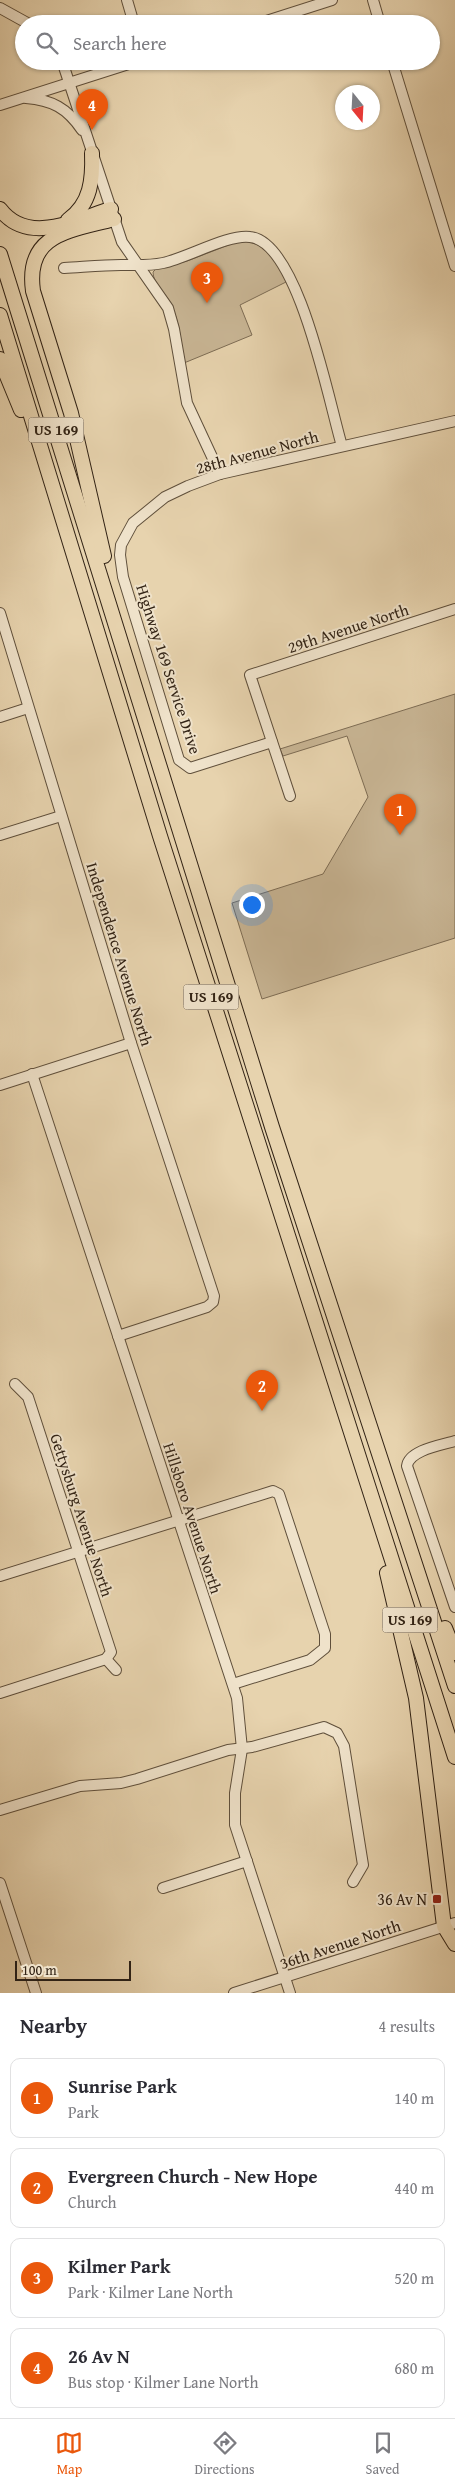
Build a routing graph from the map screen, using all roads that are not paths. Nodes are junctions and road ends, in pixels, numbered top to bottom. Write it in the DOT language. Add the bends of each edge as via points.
graph roads {
  1 [pos="127,0"];
  2 [pos="332,0"];
  3 [pos="373,0"];
  4 [pos="0,8"];
  5 [pos="131,15"];
  6 [pos="285,15"];
  7 [pos="377,15"];
  8 [pos="15,16"];
  9 [pos="65,70"];
  10 [pos="109,70"];
  11 [pos="395,70"];
  12 [pos="70,82"];
  13 [pos="20,98"];
  14 [pos="0,105"];
  15 [pos="88,139"];
  16 [pos="92,153"];
  17 [pos="0,209"];
  18 [pos="112,214"];
  19 [pos="61,224"];
  20 [pos="0,254"];
  21 [pos="137,265"];
  22 [pos="455,266"];
  23 [pos="64,268"];
  24 [pos="0,315"];
  25 [pos="0,359"];
  26 [pos="455,421"];
  27 [pos="342,446"];
  28 [pos="220,474"];
  29 [pos="60,511"];
  30 [pos="123,577"];
  31 [pos="111,606"];
  32 [pos="455,609"];
  33 [pos="0,614"];
  34 [pos="28,708"];
  35 [pos="0,717"];
  36 [pos="272,742"];
  37 [pos="290,796"];
  38 [pos="61,816"];
  39 [pos="0,835"];
  40 [pos="131,1043"];
  41 [pos="32,1074"];
  42 [pos="0,1085"];
  43 [pos="118,1336"];
  44 [pos="15,1384"];
  45 [pos="455,1441"];
  46 [pos="367,1482"];
  47 [pos="177,1520"];
  48 [pos="403,1525"];
  49 [pos="78,1552"];
  50 [pos="0,1576"];
  51 [pos="455,1607"];
  52 [pos="455,1652"];
  53 [pos="106,1659"];
  54 [pos="116,1670"];
  55 [pos="233,1684"];
  56 [pos="455,1686"];
  57 [pos="0,1693"];
  58 [pos="242,1748"];
  59 [pos="455,1757"];
  60 [pos="0,1810"];
  61 [pos="247,1861"];
  62 [pos="353,1882"];
  63 [pos="0,1883"];
  64 [pos="163,1888"];
  65 [pos="449,1924"];
  66 [pos="455,1944"];
  67 [pos="285,1977"];
  68 [pos="36,1993"];
  69 [pos="234,1993"];
  70 [pos="290,1993"];
  1 -- 5 [label="street"];
  2 -- 6 [label="street"];
  3 -- 7 [label="street"];
  4 -- 8 [label="street"];
  9 -- 12 [label="street"];
  10 -- 12 [label="street"];
  11 -- 22 [label="street"];
  12 -- 13 [label="street"];
  12 -- 15 [label="street"];
  13 -- 14 [label="street"];
  13 -- 15 [label="street" via="45,100 60,106"];
  15 -- 16 [label="street"];
  16 -- 18 [label="street"];
  16 -- 19 [label="highway" via="88,196 79,211"];
  17 -- 19 [label="highway" via="9,219 29,229 40,230"];
  18 -- 19 [label="highway"];
  18 -- 21 [label="street" via="122,242"];
  18 -- 31 [label="highway" via="41,247 33,261 31,276 71,413 107,571"];
  20 -- 31 [label="highway, US 169"];
  21 -- 23 [label="street"];
  21 -- 27 [label="street" via="181,258 237,237 255,238 268,245 291,279 305,312"];
  21 -- 28 [label="street" via="168,308 187,403"];
  24 -- 29 [label="highway, US 169"];
  25 -- 29 [label="highway"];
  26 -- 27 [label="street, 28th Avenue North"];
  27 -- 28 [label="street, 28th Avenue North"];
  28 -- 30 [label="street, 28th Avenue North" via="165,497 133,523 121,545"];
  29 -- 46 [label="highway, US 169" via="255,1137"];
  30 -- 36 [label="street, Highway 169 Service Drive" via="179,760 190,768"];
  31 -- 48 [label="highway, US 169" via="272,1127"];
  32 -- 36 [label="street, 29th Avenue North" via="250,675"];
  33 -- 34 [label="street, Independence Avenue North"];
  34 -- 35 [label="street"];
  34 -- 38 [label="street, Independence Avenue North"];
  36 -- 37 [label="street"];
  38 -- 39 [label="street"];
  38 -- 40 [label="street, Independence Avenue North"];
  40 -- 41 [label="street"];
  40 -- 43 [label="street, Independence Avenue North" via="214,1296 213,1302 198,1310"];
  41 -- 42 [label="street"];
  41 -- 43 [label="street, Hillsboro Avenue North"];
  43 -- 47 [label="street, Hillsboro Avenue North"];
  44 -- 49 [label="street, Gettysburg Avenue North" via="28,1397"];
  45 -- 51 [label="street" via="414,1455 407,1462"];
  46 -- 59 [label="highway, US 169"];
  46 -- 65 [label="highway" via="416,1698"];
  47 -- 49 [label="street"];
  47 -- 55 [label="street, Hillsboro Avenue North"];
  47 -- 55 [label="street" via="273,1491 279,1494 325,1634 325,1648 318,1656"];
  48 -- 52 [label="highway"];
  48 -- 56 [label="highway, US 169"];
  49 -- 50 [label="street"];
  49 -- 53 [label="street, Gettysburg Avenue North" via="111,1652"];
  53 -- 54 [label="street"];
  53 -- 57 [label="street"];
  55 -- 58 [label="street, Hillsboro Avenue North" via="240,1710"];
  58 -- 60 [label="street" via="121,1783 80,1786"];
  58 -- 61 [label="street, Hillsboro Avenue North" via="234,1809 239,1840"];
  58 -- 62 [label="street" via="316,1728 324,1727 337,1733 344,1746 363,1865"];
  61 -- 64 [label="street"];
  61 -- 67 [label="street, Hillsboro Avenue North"];
  63 -- 68 [label="street"];
  65 -- 66 [label="highway"];
  65 -- 67 [label="street, 36th Avenue North"];
  67 -- 69 [label="street, 36th Avenue North"];
  67 -- 70 [label="street, Hillsboro Avenue North"];
}
